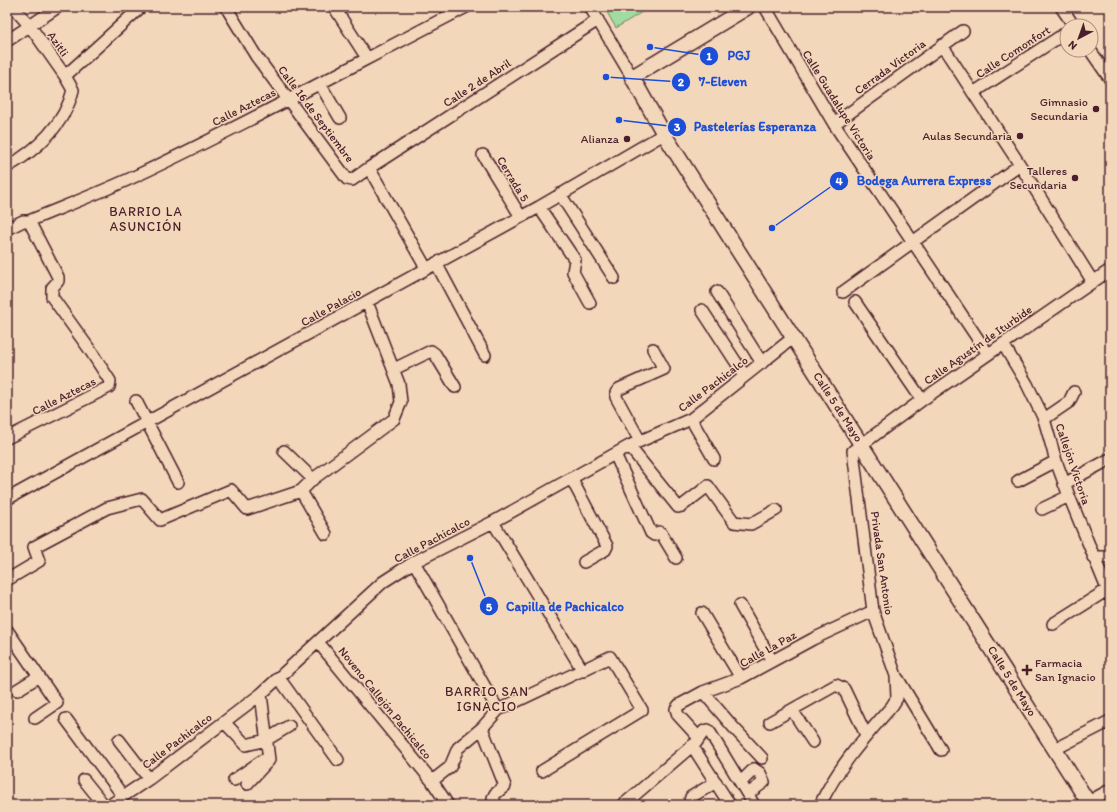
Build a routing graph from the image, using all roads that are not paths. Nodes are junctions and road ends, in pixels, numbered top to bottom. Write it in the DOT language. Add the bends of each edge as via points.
graph roads {
  1 [pos="13,7"];
  2 [pos="58,7"];
  3 [pos="141,7"];
  4 [pos="226,7"];
  5 [pos="334,7"];
  6 [pos="466,7"];
  7 [pos="590,7"];
  8 [pos="748,7"];
  9 [pos="765,7"];
  10 [pos="1061,7"];
  11 [pos="1069,18"];
  12 [pos="598,20"];
  13 [pos="30,26"];
  14 [pos="963,31"];
  15 [pos="1059,37"];
  16 [pos="7,41"];
  17 [pos="942,45"];
  18 [pos="367,58"];
  19 [pos="1096,58"];
  20 [pos="653,65"];
  21 [pos="65,76"];
  22 [pos="632,77"];
  23 [pos="1110,79"];
  24 [pos="320,84"];
  25 [pos="973,93"];
  26 [pos="289,99"];
  27 [pos="646,101"];
  28 [pos="340,118"];
  29 [pos="834,124"];
  30 [pos="664,134"];
  31 [pos="483,155"];
  32 [pos="1020,164"];
  33 [pos="7,167"];
  34 [pos="369,168"];
  35 [pos="560,194"];
  36 [pos="539,207"];
  37 [pos="521,217"];
  38 [pos="29,221"];
  39 [pos="7,230"];
  40 [pos="913,241"];
  41 [pos="436,263"];
  42 [pos="426,268"];
  43 [pos="1110,270"];
  44 [pos="614,278"];
  45 [pos="1093,282"];
  46 [pos="717,292"];
  47 [pos="843,292"];
  48 [pos="367,302"];
  49 [pos="855,302"];
  50 [pos="590,303"];
  51 [pos="702,310"];
  52 [pos="794,337"];
  53 [pos="1003,344"];
  54 [pos="653,349"];
  55 [pos="988,354"];
  56 [pos="485,355"];
  57 [pos="762,363"];
  58 [pos="394,369"];
  59 [pos="745,376"];
  60 [pos="455,387"];
  61 [pos="1074,392"];
  62 [pos="922,400"];
  63 [pos="136,401"];
  64 [pos="691,419"];
  65 [pos="1044,419"];
  66 [pos="147,422"];
  67 [pos="7,438"];
  68 [pos="640,441"];
  69 [pos="862,444"];
  70 [pos="630,446"];
  71 [pos="284,451"];
  72 [pos="615,454"];
  73 [pos="714,459"];
  74 [pos="1110,459"];
  75 [pos="1056,461"];
  76 [pos="571,478"];
  77 [pos="313,479"];
  78 [pos="1018,481"];
  79 [pos="178,482"];
  80 [pos="1064,484"];
  81 [pos="301,491"];
  82 [pos="1069,496"];
  83 [pos="7,499"];
  84 [pos="1042,509"];
  85 [pos="776,510"];
  86 [pos="493,522"];
  87 [pos="326,534"];
  88 [pos="1093,556"];
  89 [pos="1110,556"];
  90 [pos="676,558"];
  91 [pos="414,562"];
  92 [pos="584,562"];
  93 [pos="7,580"];
  94 [pos="1109,593"];
  95 [pos="740,605"];
  96 [pos="873,611"];
  97 [pos="702,613"];
  98 [pos="1053,624"];
  99 [pos="7,630"];
  100 [pos="318,642"];
  101 [pos="772,661"];
  102 [pos="583,671"];
  103 [pos="896,676"];
  104 [pos="38,677"];
  105 [pos="280,678"];
  106 [pos="741,678"];
  107 [pos="17,690"];
  108 [pos="703,692"];
  109 [pos="261,694"];
  110 [pos="498,710"];
  111 [pos="792,710"];
  112 [pos="34,718"];
  113 [pos="66,719"];
  114 [pos="1110,721"];
  115 [pos="224,722"];
  116 [pos="770,722"];
  117 [pos="289,726"];
  118 [pos="482,728"];
  119 [pos="866,735"];
  120 [pos="119,740"];
  121 [pos="266,740"];
  122 [pos="696,742"];
  123 [pos="813,742"];
  124 [pos="1055,749"];
  125 [pos="941,750"];
  126 [pos="269,756"];
  127 [pos="762,758"];
  128 [pos="338,760"];
  129 [pos="542,770"];
  130 [pos="149,779"];
  131 [pos="84,780"];
  132 [pos="234,780"];
  133 [pos="432,781"];
  134 [pos="716,782"];
  135 [pos="741,782"];
  136 [pos="247,784"];
  137 [pos="1110,790"];
  138 [pos="748,794"];
  139 [pos="124,796"];
  140 [pos="1089,804"];
  141 [pos="104,805"];
  142 [pos="110,805"];
  143 [pos="448,805"];
  144 [pos="496,805"];
  145 [pos="623,805"];
  146 [pos="691,805"];
  147 [pos="730,805"];
  148 [pos="754,805"];
  149 [pos="820,805"];
  1 -- 13 [label="street, Azitli"];
  2 -- 13 [label="street"];
  3 -- 21 [label="street"];
  4 -- 26 [label="street, Calle 16 de Septiembre" via="256,56"];
  5 -- 18 [label="street"];
  6 -- 18 [label="street, Calle Aztecas"];
  7 -- 12 [label="street, Calle 5 de Mayo"];
  8 -- 20 [label="street"];
  9 -- 29 [label="street, Calle Guadalupe Victoria"];
  10 -- 11 [label="street"];
  12 -- 22 [label="street, Calle 5 de Mayo"];
  12 -- 34 [label="street, Calle 2 de Abril"];
  13 -- 16 [label="street"];
  13 -- 21 [label="street, Azitli"];
  14 -- 17 [label="street, Cerrada Victoria"];
  15 -- 25 [label="street, Calle Comonfort"];
  17 -- 25 [label="street"];
  17 -- 29 [label="street, Cerrada Victoria"];
  18 -- 24 [label="street, Calle Aztecas"];
  19 -- 23 [label="street"];
  20 -- 22 [label="street"];
  20 -- 27 [label="street" via="646,82"];
  21 -- 33 [label="street" via="73,90 59,122 38,145"];
  22 -- 27 [label="street, Calle 5 de Mayo"];
  24 -- 26 [label="street, Calle Aztecas"];
  24 -- 28 [label="street"];
  25 -- 32 [label="street"];
  26 -- 34 [label="street, Calle 16 de Septiembre" via="349,181"];
  26 -- 38 [label="street, Calle Aztecas" via="137,176"];
  27 -- 30 [label="street, Calle 5 de Mayo"];
  29 -- 40 [label="street, Calle Guadalupe Victoria"];
  30 -- 35 [label="street, Calle Palacio"];
  30 -- 52 [label="street, Calle 5 de Mayo"];
  31 -- 37 [label="street, Cerrada 5"];
  32 -- 40 [label="street"];
  32 -- 45 [label="street"];
  34 -- 42 [label="street, Calle 16 de Septiembre"];
  35 -- 36 [label="street, Calle Palacio"];
  35 -- 44 [label="street"];
  36 -- 37 [label="street, Calle Palacio"];
  36 -- 50 [label="street" via="574,260 573,272"];
  37 -- 41 [label="street, Calle Palacio"];
  38 -- 39 [label="street, Calle Aztecas" via="23,221"];
  38 -- 67 [label="street, Calle Aztecas" via="58,277 52,288 52,297 110,381 109,387"];
  40 -- 47 [label="street"];
  40 -- 55 [label="street, Calle Guadalupe Victoria"];
  41 -- 42 [label="street, Calle Palacio"];
  41 -- 56 [label="street"];
  42 -- 48 [label="street, Calle Palacio"];
  43 -- 45 [label="street, Calle Agustín de Iturbide"];
  45 -- 53 [label="street, Calle Agustín de Iturbide"];
  46 -- 57 [label="street"];
  48 -- 58 [label="street"];
  48 -- 66 [label="street, Calle Palacio"];
  49 -- 62 [label="street"];
  51 -- 59 [label="street"];
  52 -- 57 [label="street, Calle Pachicalco"];
  52 -- 69 [label="street, Calle 5 de Mayo"];
  53 -- 55 [label="street, Calle Agustín de Iturbide"];
  53 -- 65 [label="street, Callejón Victoria"];
  54 -- 68 [label="street" via="663,370 619,389 616,393"];
  55 -- 62 [label="street, Calle Agustín de Iturbide"];
  57 -- 59 [label="street, Calle Pachicalco"];
  58 -- 60 [label="street" via="431,351"];
  58 -- 77 [label="street" via="401,402 394,419"];
  59 -- 64 [label="street, Calle Pachicalco"];
  61 -- 65 [label="street" via="1069,402"];
  62 -- 69 [label="street, Calle Agustín de Iturbide"];
  63 -- 66 [label="street"];
  64 -- 68 [label="street, Calle Pachicalco"];
  64 -- 73 [label="street"];
  65 -- 75 [label="street, Callejón Victoria"];
  66 -- 79 [label="street"];
  66 -- 83 [label="street, Calle Palacio"];
  68 -- 70 [label="street, Calle Pachicalco"];
  69 -- 96 [label="street, Privada San Antonio" via="854,451"];
  69 -- 124 [label="street, Calle 5 de Mayo"];
  70 -- 72 [label="street, Calle Pachicalco"];
  70 -- 85 [label="street" via="678,507 708,486 734,522 751,524"];
  71 -- 77 [label="street"];
  72 -- 76 [label="street, Calle Pachicalco"];
  72 -- 90 [label="street" via="651,534 662,533"];
  74 -- 80 [label="street"];
  75 -- 78 [label="street"];
  75 -- 80 [label="street, Callejón Victoria"];
  76 -- 86 [label="street, Calle Pachicalco"];
  76 -- 92 [label="street" via="607,546 605,550"];
  77 -- 81 [label="street"];
  80 -- 82 [label="street, Callejón Victoria"];
  81 -- 87 [label="street"];
  81 -- 93 [label="street" via="247,509 231,490 160,520 142,499 107,508 34,547 39,561"];
  82 -- 84 [label="street"];
  82 -- 88 [label="street, Callejón Victoria"];
  86 -- 91 [label="street, Calle Pachicalco"];
  86 -- 102 [label="street"];
  88 -- 89 [label="street"];
  88 -- 94 [label="street, Callejón Victoria"];
  91 -- 100 [label="street, Calle Pachicalco" via="383,582"];
  91 -- 110 [label="street"];
  94 -- 98 [label="street"];
  95 -- 101 [label="street"];
  96 -- 101 [label="street, Calle La Paz"];
  96 -- 103 [label="street, Privada San Antonio"];
  97 -- 106 [label="street"];
  99 -- 104 [label="street"];
  100 -- 105 [label="street, Calle Pachicalco"];
  100 -- 133 [label="street, Noveno Callejón Pachicalco"];
  101 -- 106 [label="street, Calle La Paz"];
  102 -- 110 [label="street"];
  102 -- 129 [label="street" via="610,657 642,710"];
  103 -- 119 [label="street, Privada San Antonio" via="897,698"];
  103 -- 125 [label="street"];
  104 -- 107 [label="street"];
  104 -- 112 [label="street" via="57,703"];
  105 -- 109 [label="street, Calle Pachicalco"];
  105 -- 128 [label="street"];
  106 -- 108 [label="street, Calle La Paz"];
  108 -- 122 [label="street, Calle La Paz" via="676,709"];
  108 -- 127 [label="street"];
  109 -- 115 [label="street, Calle Pachicalco"];
  109 -- 121 [label="street"];
  110 -- 118 [label="street"];
  111 -- 116 [label="street"];
  111 -- 119 [label="street" via="836,685 841,685"];
  111 -- 123 [label="street"];
  113 -- 139 [label="street"];
  114 -- 124 [label="street"];
  115 -- 121 [label="street" via="246,745"];
  115 -- 130 [label="street, Calle Pachicalco"];
  117 -- 121 [label="street"];
  118 -- 133 [label="street" via="458,748 450,767"];
  118 -- 144 [label="street" via="505,786 493,798"];
  119 -- 149 [label="street, Privada San Antonio" via="843,765"];
  120 -- 130 [label="street"];
  121 -- 126 [label="street"];
  122 -- 134 [label="street"];
  122 -- 135 [label="street" via="704,731 708,730"];
  122 -- 145 [label="street"];
  124 -- 140 [label="street, Calle 5 de Mayo"];
  126 -- 132 [label="street"];
  126 -- 136 [label="street" via="269,760"];
  130 -- 139 [label="street, Calle Pachicalco"];
  131 -- 141 [label="street"];
  133 -- 143 [label="street, Noveno Callejón Pachicalco"];
  134 -- 146 [label="street" via="691,797"];
  134 -- 147 [label="street"];
  135 -- 138 [label="street"];
  135 -- 138 [label="street" via="754,769 760,773 764,782"];
  137 -- 140 [label="street"];
  138 -- 148 [label="street"];
  139 -- 142 [label="street, Calle Pachicalco"];
}
